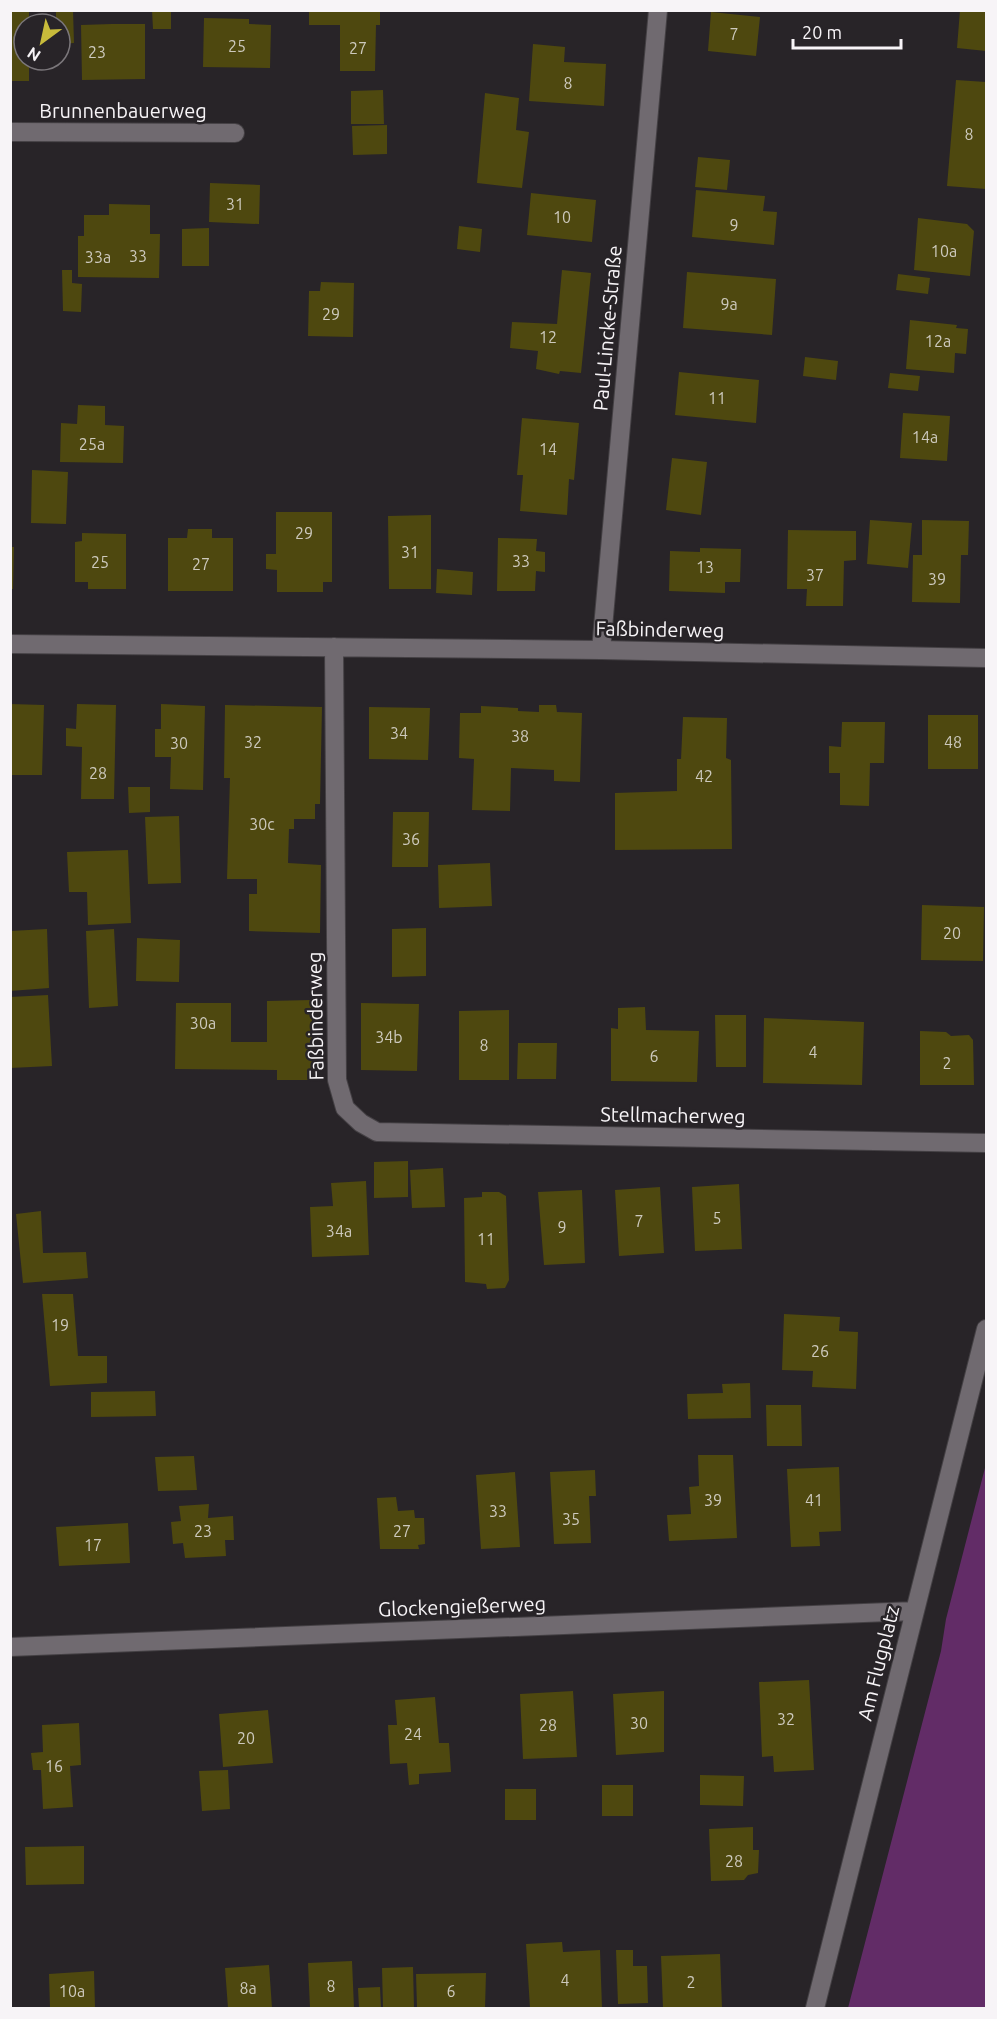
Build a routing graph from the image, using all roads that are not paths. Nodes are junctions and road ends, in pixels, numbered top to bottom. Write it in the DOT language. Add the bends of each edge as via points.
graph roads {
  1 [pos="658,10"];
  2 [pos="10,132"];
  3 [pos="235,133"];
  4 [pos="10,644"];
  5 [pos="333,647"];
  6 [pos="601,650"];
  7 [pos="987,658"];
  8 [pos="362,1123"];
  9 [pos="987,1143"];
  10 [pos="987,1329"];
  11 [pos="915,1611"];
  12 [pos="10,1647"];
  13 [pos="815,2008"];
  1 -- 6 [label="street, Paul-Lincke-Straße"];
  2 -- 3 [label="street, Brunnenbauerweg"];
  4 -- 5 [label="street, Faßbinderweg"];
  5 -- 6 [label="street, Faßbinderweg"];
  5 -- 8 [label="street, Faßbinderweg" via="337,1080 345,1108"];
  6 -- 7 [label="street, Faßbinderweg"];
  8 -- 9 [label="street, Stellmacherweg" via="377,1132"];
  10 -- 11 [label="street, Am Flugplatz"];
  11 -- 12 [label="street, Glockengießerweg"];
  11 -- 13 [label="street, Am Flugplatz"];
}
